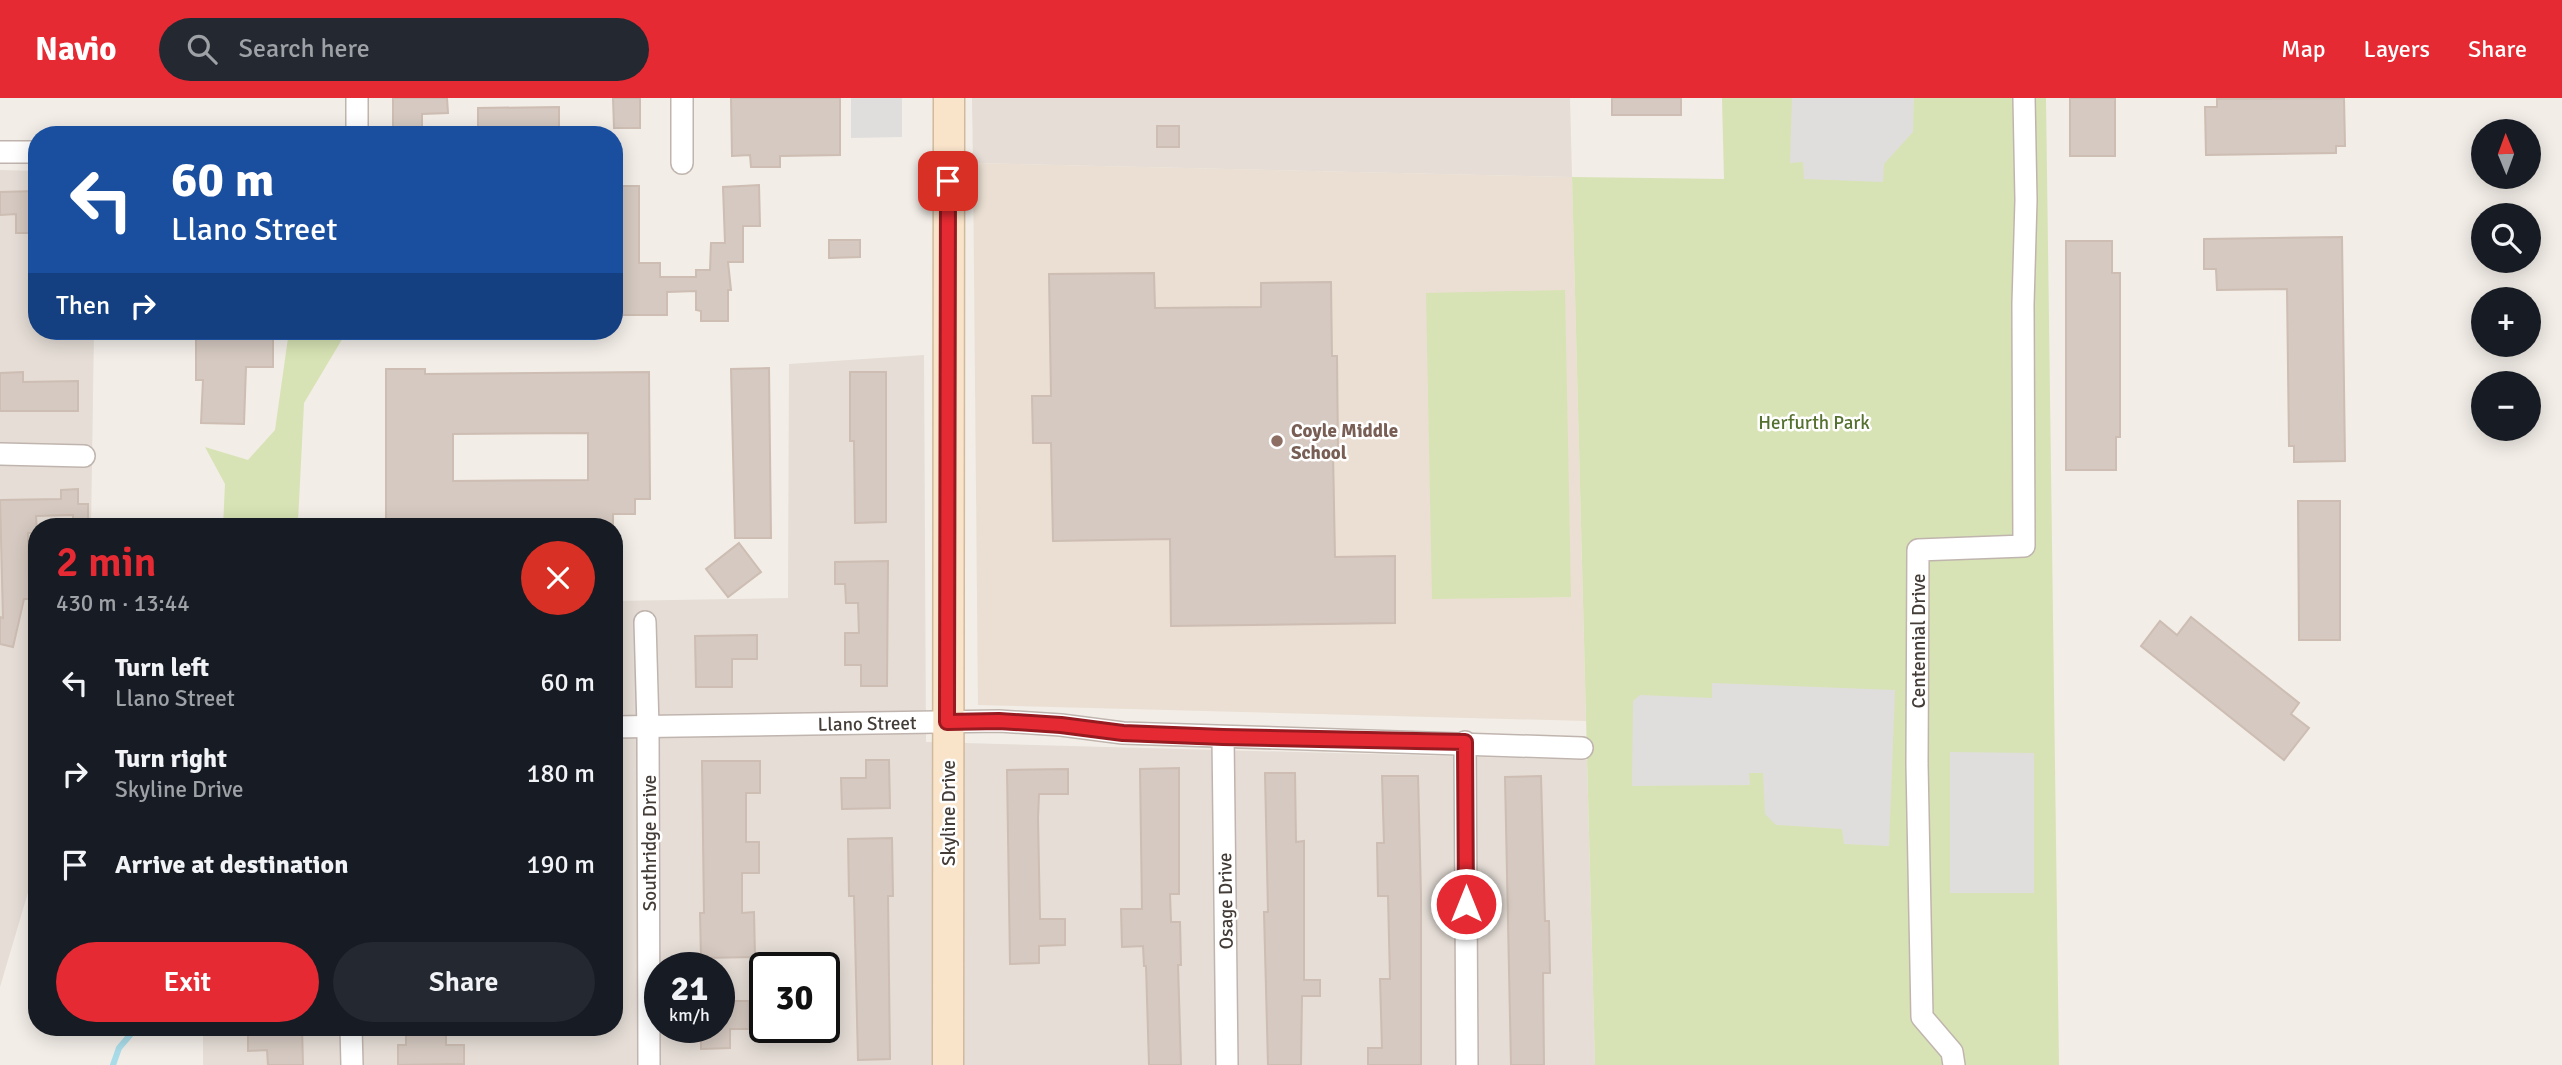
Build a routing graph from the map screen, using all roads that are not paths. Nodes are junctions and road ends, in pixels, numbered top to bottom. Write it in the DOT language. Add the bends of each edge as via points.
graph roads {
  1 [pos="357,98"];
  2 [pos="682,98"];
  3 [pos="948,98"];
  4 [pos="2024,98"];
  5 [pos="357,126"];
  6 [pos="0,152"];
  7 [pos="28,152"];
  8 [pos="682,163"];
  9 [pos="0,454"];
  10 [pos="84,456"];
  11 [pos="645,622"];
  12 [pos="947,722"];
  13 [pos="623,727"];
  14 [pos="648,727"];
  15 [pos="1223,737"];
  16 [pos="1465,742"];
  17 [pos="1582,748"];
  18 [pos="351,1036"];
  19 [pos="352,1065"];
  20 [pos="649,1065"];
  21 [pos="948,1065"];
  22 [pos="1227,1065"];
  23 [pos="1467,1065"];
  24 [pos="1954,1065"];
  1 -- 5 [label="street"];
  2 -- 8 [label="street"];
  3 -- 12 [label="street, Skyline Drive"];
  4 -- 24 [label="street, Centennial Drive" via="2024,546 1918,550 1922,1017 1952,1052"];
  6 -- 7 [label="street"];
  9 -- 10 [label="street"];
  11 -- 14 [label="street, Southridge Drive"];
  12 -- 14 [label="street, Llano Street"];
  12 -- 15 [label="street, Llano Street"];
  12 -- 21 [label="street, Skyline Drive"];
  13 -- 14 [label="street, Llano Street"];
  14 -- 20 [label="street, Southridge Drive"];
  15 -- 16 [label="street, Llano Street"];
  15 -- 22 [label="street, Osage Drive"];
  16 -- 17 [label="street, Llano Street"];
  16 -- 23 [label="street"];
  18 -- 19 [label="street"];
}
